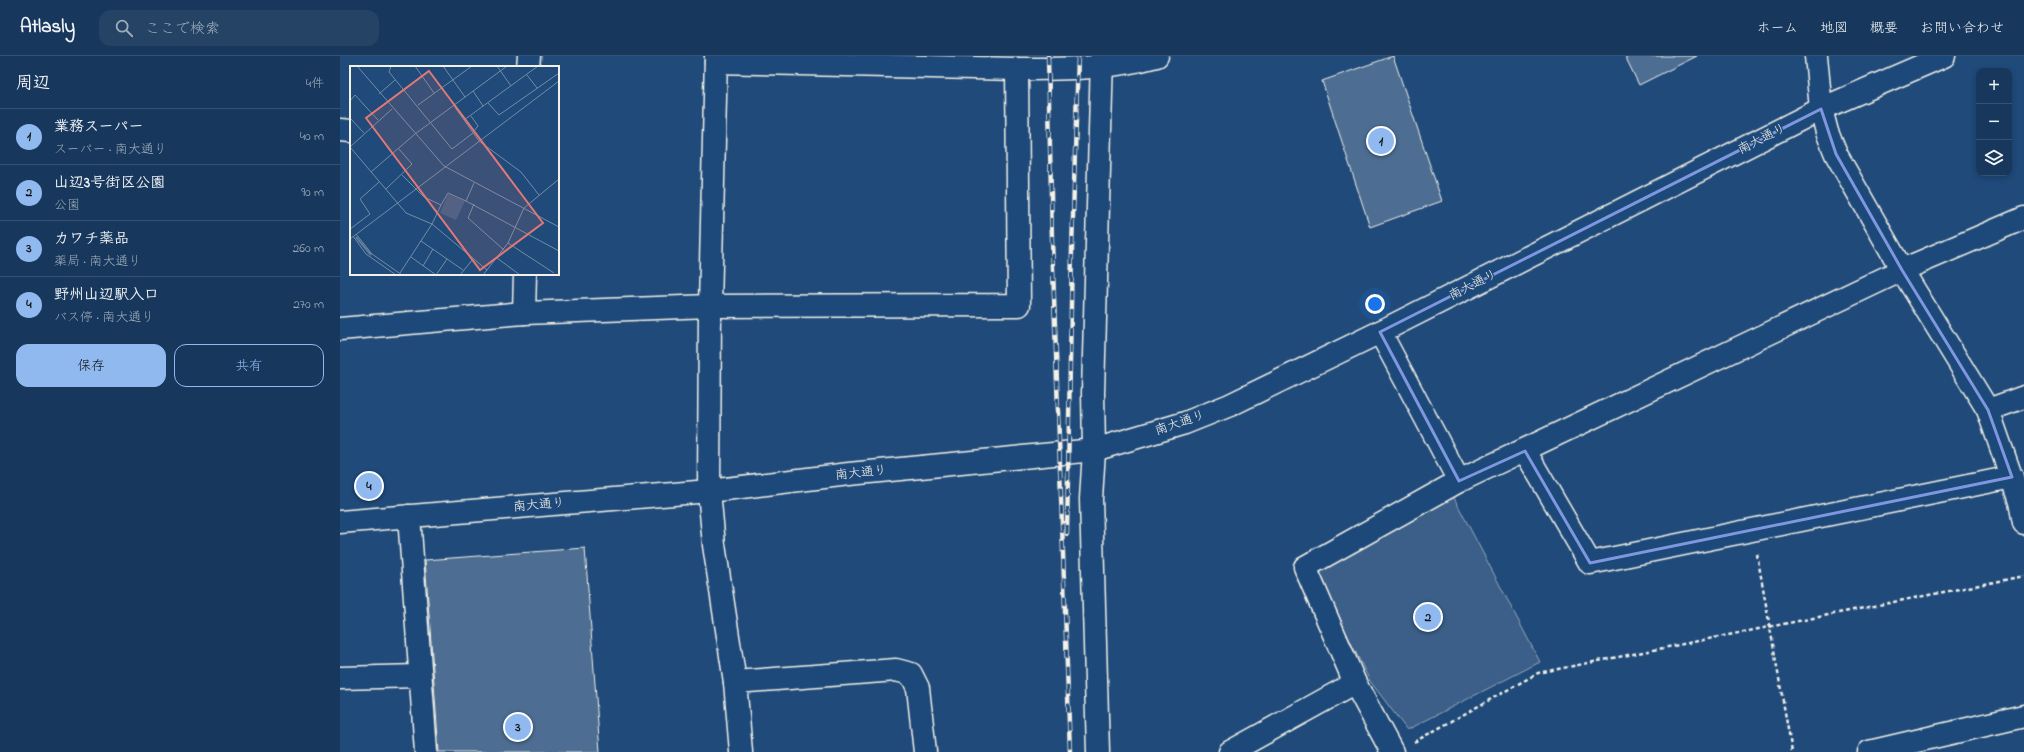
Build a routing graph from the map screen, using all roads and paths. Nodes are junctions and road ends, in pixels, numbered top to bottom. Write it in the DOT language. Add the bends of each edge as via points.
graph roads {
  1 [pos="529,56"];
  2 [pos="1157,56"];
  3 [pos="1816,56"];
  4 [pos="1944,56"];
  5 [pos="716,59"];
  6 [pos="877,60"];
  7 [pos="1102,62"];
  8 [pos="1008,64"];
  9 [pos="528,66"];
  10 [pos="1821,109"];
  11 [pos="340,130"];
  12 [pos="350,131"];
  13 [pos="2024,218"];
  14 [pos="1902,270"];
  15 [pos="525,275"];
  16 [pos="710,306"];
  17 [pos="524,313"];
  18 [pos="340,329"];
  19 [pos="1380,332"];
  20 [pos="2024,397"];
  21 [pos="1988,410"];
  22 [pos="1094,450"];
  23 [pos="1525,451"];
  24 [pos="2012,477"];
  25 [pos="1459,481"];
  26 [pos="709,491"];
  27 [pos="409,516"];
  28 [pos="340,522"];
  29 [pos="2024,523"];
  30 [pos="1753,530"];
  31 [pos="2024,576"];
  32 [pos="1769,626"];
  33 [pos="419,676"];
  34 [pos="340,678"];
  35 [pos="735,682"];
  36 [pos="1356,683"];
  37 [pos="2024,716"];
  38 [pos="1912,747"];
  39 [pos="1401,748"];
  40 [pos="426,752"];
  41 [pos="741,752"];
  42 [pos="925,752"];
  43 [pos="1098,752"];
  44 [pos="1230,752"];
  45 [pos="1792,752"];
  46 [pos="1869,752"];
  1 -- 9 [label="street"];
  2 -- 7 [label="street" via="1136,62"];
  3 -- 10 [label="street"];
  4 -- 10 [label="street, 南大通り"];
  5 -- 6 [label="street"];
  5 -- 16 [label="street"];
  6 -- 8 [label="street"];
  7 -- 8 [label="street"];
  7 -- 22 [label="street" via="1093,393"];
  8 -- 16 [label="street" via="1019,305"];
  10 -- 14 [label="street" via="1836,154"];
  10 -- 19 [label="street, 南大通り"];
  11 -- 12 [label="street"];
  13 -- 14 [label="street"];
  14 -- 21 [label="street"];
  14 -- 23 [label="street"];
  15 -- 17 [label="street"];
  16 -- 17 [label="street"];
  16 -- 26 [label="street"];
  17 -- 18 [label="street"];
  19 -- 22 [label="street, 南大通り" via="1230,405 1185,422"];
  19 -- 25 [label="street"];
  20 -- 21 [label="street"];
  21 -- 24 [label="street"];
  22 -- 26 [label="street, 南大通り" via="849,474"];
  22 -- 43 [label="street" via="1091,499"];
  23 -- 25 [label="street"];
  23 -- 30 [label="street" via="1590,563"];
  24 -- 29 [label="street"];
  24 -- 30 [label="street"];
  25 -- 36 [label="street" via="1305,567"];
  26 -- 27 [label="street, 南大通り"];
  26 -- 35 [label="street" via="714,545"];
  27 -- 28 [label="street, 南大通り"];
  27 -- 33 [label="street"];
  30 -- 32 [label="path"];
  31 -- 32 [label="path"];
  32 -- 39 [label="path" via="1538,673"];
  32 -- 45 [label="path"];
  33 -- 34 [label="street"];
  33 -- 40 [label="street"];
  35 -- 41 [label="street"];
  35 -- 42 [label="street" via="896,670 911,674 918,688"];
  36 -- 39 [label="street"];
  36 -- 44 [label="street"];
  37 -- 38 [label="street"];
  38 -- 46 [label="street"];
}
